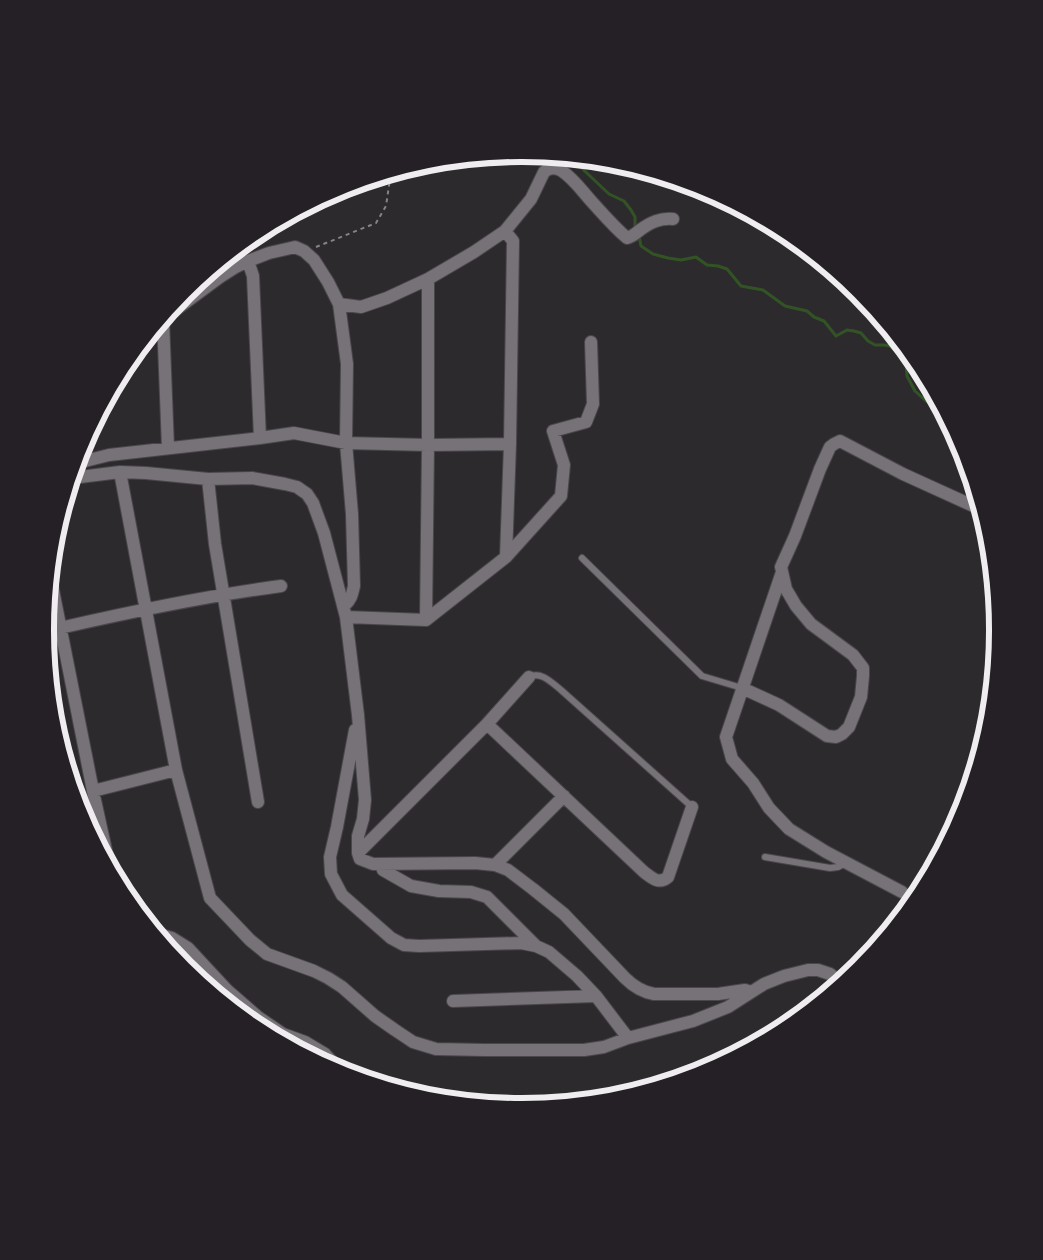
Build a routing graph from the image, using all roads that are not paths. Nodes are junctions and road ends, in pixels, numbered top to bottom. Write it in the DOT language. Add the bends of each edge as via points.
graph roads {
  1 [pos="673,219"];
  2 [pos="506,231"];
  3 [pos="248,261"];
  4 [pos="428,279"];
  5 [pos="194,297"];
  6 [pos="339,304"];
  7 [pos="163,330"];
  8 [pos="591,342"];
  9 [pos="260,438"];
  10 [pos="346,444"];
  11 [pos="510,444"];
  12 [pos="428,445"];
  13 [pos="168,448"];
  14 [pos="86,461"];
  15 [pos="120,472"];
  16 [pos="80,477"];
  17 [pos="208,479"];
  18 [pos="972,505"];
  19 [pos="506,557"];
  20 [pos="582,558"];
  21 [pos="782,572"];
  22 [pos="281,586"];
  23 [pos="224,594"];
  24 [pos="55,601"];
  25 [pos="146,608"];
  26 [pos="345,611"];
  27 [pos="426,620"];
  28 [pos="60,628"];
  29 [pos="529,676"];
  30 [pos="742,688"];
  31 [pos="358,715"];
  32 [pos="487,724"];
  33 [pos="176,770"];
  34 [pos="93,791"];
  35 [pos="564,796"];
  36 [pos="258,802"];
  37 [pos="692,807"];
  38 [pos="104,841"];
  39 [pos="358,853"];
  40 [pos="765,857"];
  41 [pos="847,863"];
  42 [pos="381,864"];
  43 [pos="495,865"];
  44 [pos="902,892"];
  45 [pos="169,937"];
  46 [pos="536,946"];
  47 [pos="835,978"];
  48 [pos="750,993"];
  49 [pos="596,996"];
  50 [pos="453,1001"];
  51 [pos="252,1012"];
  52 [pos="292,1037"];
  53 [pos="628,1038"];
  54 [pos="326,1055"];
  1 -- 2 [label="street" via="658,220 627,238 574,182 554,168 544,172 532,199"];
  2 -- 4 [label="street"];
  2 -- 11 [label="street" via="513,241"];
  3 -- 5 [label="street"];
  3 -- 6 [label="street" via="295,247 314,260"];
  3 -- 9 [label="street" via="253,276"];
  4 -- 6 [label="street" via="361,307"];
  4 -- 12 [label="street"];
  6 -- 10 [label="street" via="347,364"];
  7 -- 13 [label="street"];
  8 -- 19 [label="street" via="594,404 586,422 553,431 564,465 561,496"];
  9 -- 10 [label="street" via="294,433"];
  9 -- 13 [label="street"];
  10 -- 12 [label="street"];
  10 -- 26 [label="street" via="354,586"];
  11 -- 12 [label="street"];
  11 -- 19 [label="street"];
  12 -- 27 [label="street"];
  13 -- 14 [label="street"];
  15 -- 16 [label="street"];
  15 -- 17 [label="street"];
  15 -- 25 [label="street"];
  17 -- 23 [label="street"];
  17 -- 26 [label="street" via="252,478 297,487 307,494 324,533"];
  18 -- 21 [label="street" via="840,441 830,447 781,567"];
  19 -- 27 [label="street"];
  20 -- 30 [label="lane" via="702,676"];
  21 -- 30 [label="street"];
  21 -- 30 [label="street" via="786,589 810,624 853,655 863,668 861,697 849,727 836,737 827,736 779,705"];
  22 -- 23 [label="street"];
  23 -- 25 [label="street"];
  23 -- 36 [label="street"];
  24 -- 28 [label="street"];
  25 -- 28 [label="street"];
  25 -- 33 [label="street"];
  26 -- 27 [label="street"];
  26 -- 31 [label="street"];
  28 -- 34 [label="street"];
  29 -- 32 [label="street"];
  29 -- 37 [label="lane" via="540,675 561,690"];
  30 -- 41 [label="street" via="726,737 732,759 789,829"];
  31 -- 39 [label="street" via="365,800"];
  31 -- 46 [label="street" via="330,857 330,874 342,895 390,938 404,945 521,943"];
  32 -- 35 [label="street"];
  32 -- 39 [label="street"];
  33 -- 34 [label="street"];
  33 -- 53 [label="street" via="210,898 267,954 328,978 413,1042 436,1049 584,1050 604,1048"];
  34 -- 38 [label="street"];
  35 -- 37 [label="street" via="644,872 659,881 668,878"];
  35 -- 43 [label="street"];
  39 -- 42 [label="street" via="360,859"];
  40 -- 41 [label="lane" via="830,868"];
  41 -- 44 [label="street"];
  42 -- 43 [label="street"];
  42 -- 46 [label="street" via="383,870 411,886 471,892 487,897"];
  43 -- 48 [label="street" via="508,870 564,914 624,978 641,990 654,994 718,994 745,990"];
  45 -- 51 [label="street" via="188,948"];
  46 -- 49 [label="street" via="577,976"];
  47 -- 48 [label="street" via="818,970 808,970 784,976"];
  48 -- 53 [label="street" via="728,1007 693,1021"];
  49 -- 50 [label="street"];
  49 -- 53 [label="street"];
  52 -- 54 [label="street"];
}
